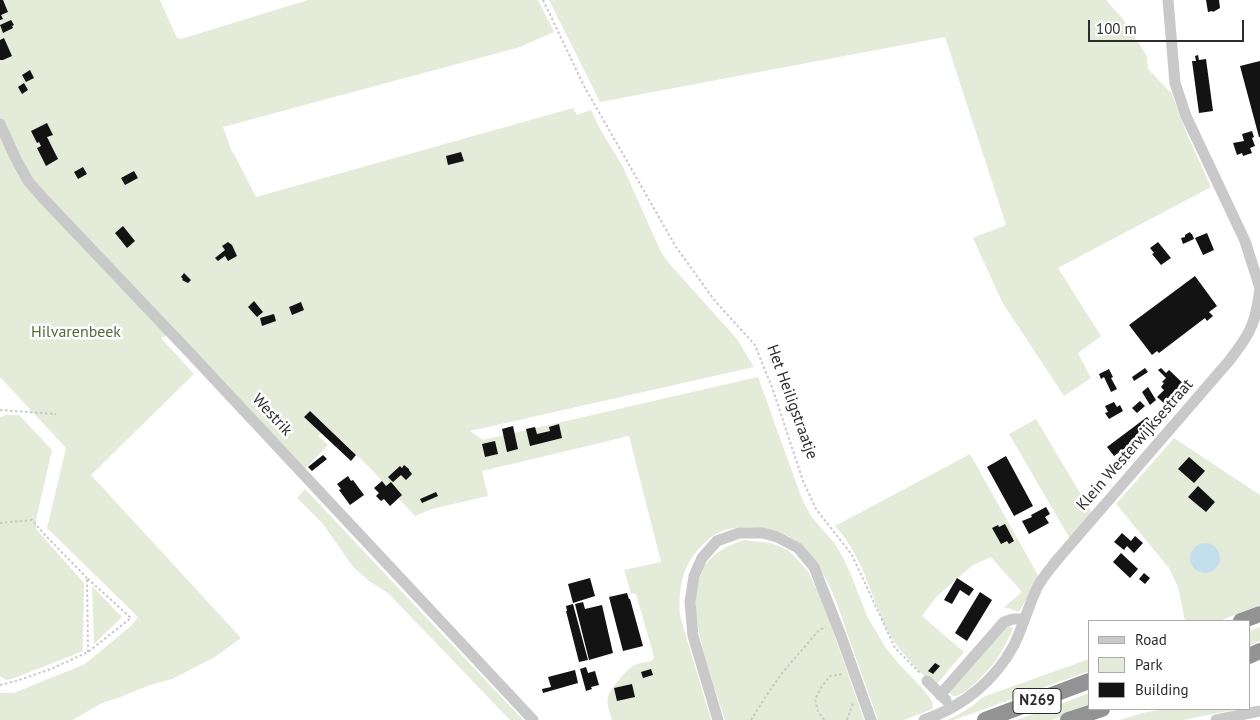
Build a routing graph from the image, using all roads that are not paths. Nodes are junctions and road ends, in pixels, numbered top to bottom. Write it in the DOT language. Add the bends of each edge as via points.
graph roads {
  1 [pos="1168,0"];
  2 [pos="0,124"];
  3 [pos="1260,288"];
  4 [pos="1258,312"];
  5 [pos="1260,614"];
  6 [pos="1024,619"];
  7 [pos="1244,620"];
  8 [pos="927,681"];
  9 [pos="1088,681"];
  10 [pos="940,695"];
  11 [pos="952,707"];
  12 [pos="1099,710"];
  13 [pos="1260,711"];
  14 [pos="533,720"];
  15 [pos="718,720"];
  16 [pos="870,720"];
  17 [pos="924,720"];
  18 [pos="985,720"];
  19 [pos="1068,720"];
  20 [pos="1216,720"];
  1 -- 3 [label="street, Klein Westerwijksestraat" via="1175,83 1186,116 1245,240"];
  2 -- 14 [label="street, Westrik" via="28,181 42,197"];
  3 -- 4 [label="street, Klein Westerwijksestraat"];
  4 -- 6 [label="street, Klein Westerwijksestraat" via="1242,344 1229,361 1044,577"];
  5 -- 7 [label="highway"];
  6 -- 10 [label="street" via="1004,622"];
  6 -- 11 [label="street, Klein Westerwijksestraat" via="1014,644 988,681"];
  8 -- 10 [label="street"];
  9 -- 18 [label="highway, N269"];
  10 -- 11 [label="street"];
  11 -- 17 [label="street, Klein Westerwijksestraat"];
  12 -- 19 [label="highway, N269"];
  13 -- 20 [label="street"];
  15 -- 16 [label="street" via="693,636 690,602 694,576 702,558 717,541 738,533 763,533 798,548 814,567 836,622 859,702"];
}
